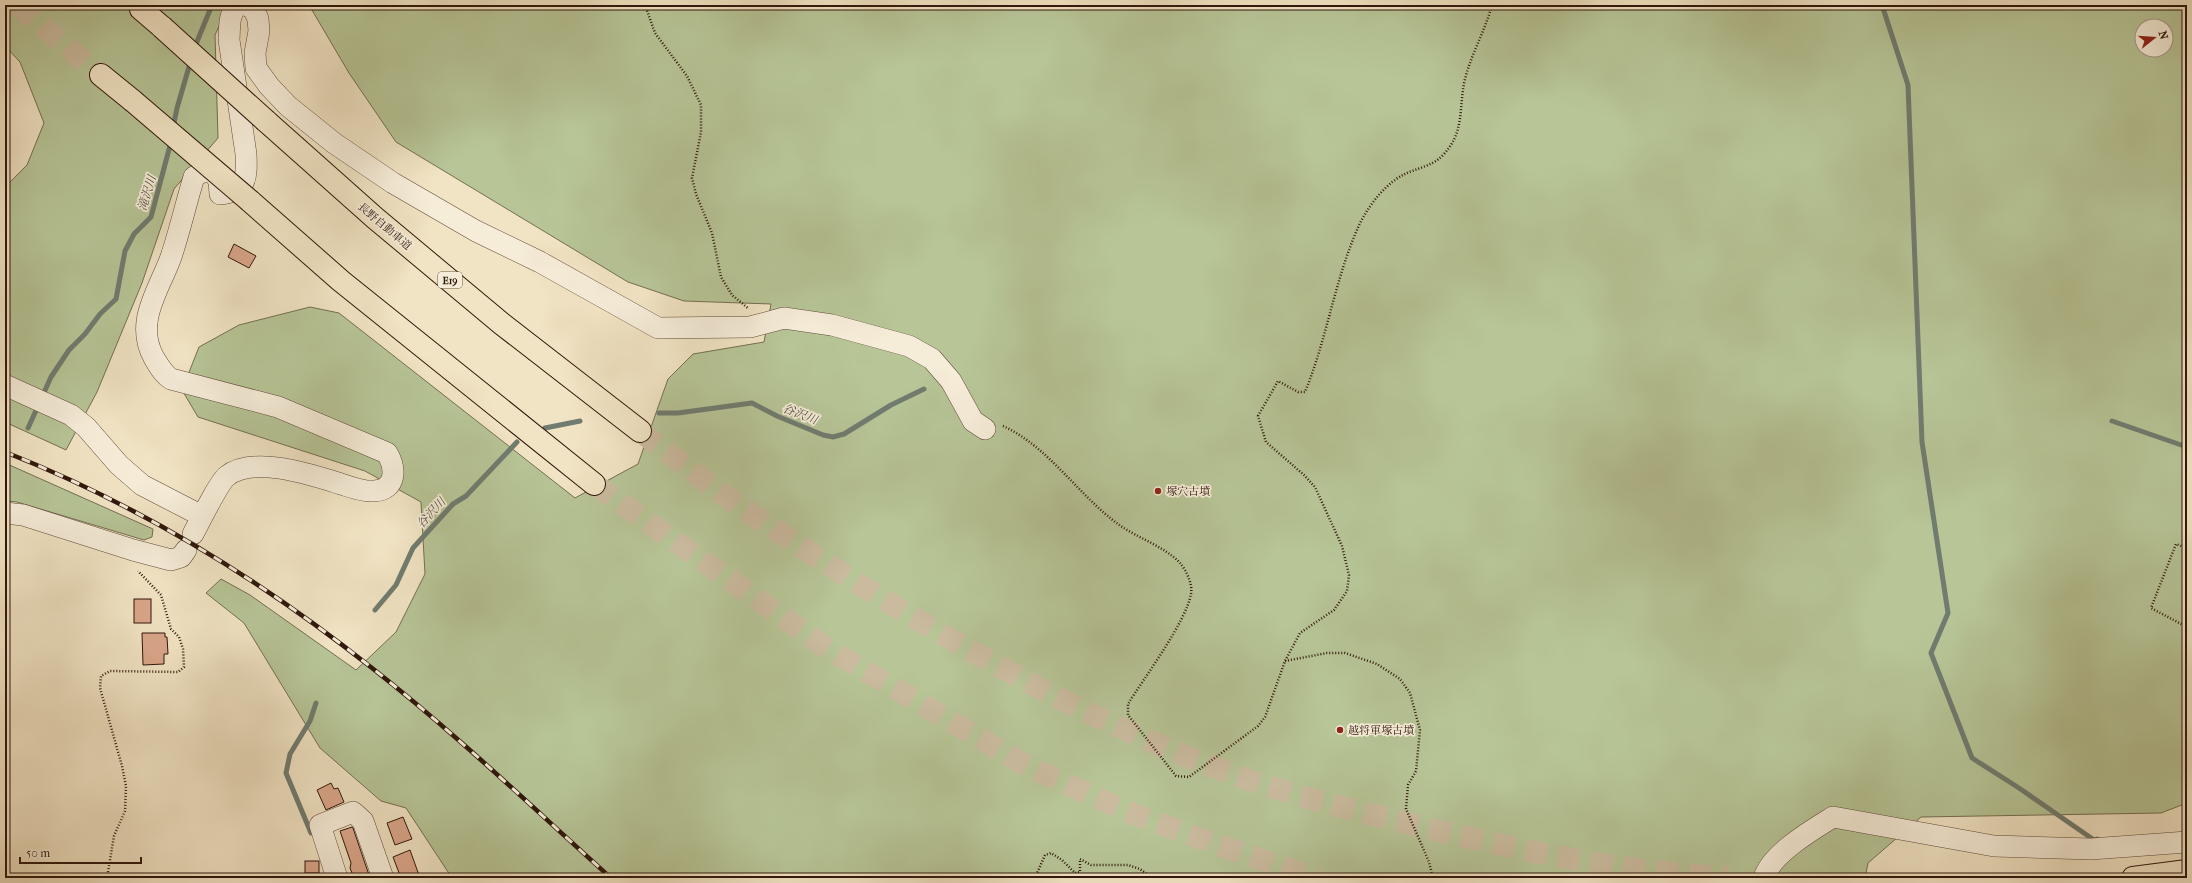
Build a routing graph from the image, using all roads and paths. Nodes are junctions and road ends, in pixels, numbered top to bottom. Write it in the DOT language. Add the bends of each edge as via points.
graph roads {
  1 [pos="242,5"];
  2 [pos="247,5"];
  3 [pos="646,5"];
  4 [pos="1492,5"];
  5 [pos="141,9"];
  6 [pos="101,75"];
  7 [pos="750,327"];
  8 [pos="5,386"];
  9 [pos="985,429"];
  10 [pos="640,431"];
  11 [pos="594,484"];
  12 [pos="5,513"];
  13 [pos="194,533"];
  14 [pos="2187,548"];
  15 [pos="136,569"];
  16 [pos="2187,634"];
  17 [pos="1285,661"];
  18 [pos="2187,842"];
  19 [pos="2187,871"];
  20 [pos="107,878"];
  21 [pos="337,878"];
  22 [pos="383,878"];
  23 [pos="957,878"];
  24 [pos="962,878"];
  25 [pos="1035,878"];
  26 [pos="1152,878"];
  27 [pos="1433,878"];
  28 [pos="1764,878"];
  29 [pos="2133,878"];
  1 -- 13 [label="street" via="233,11 229,40 246,154 245,181 229,194 220,194 219,181 214,174 203,171 194,176 170,258 153,294 146,339 157,364 171,379 247,397 285,410 387,453 393,462 394,470 391,481 385,488 374,491 286,469 246,468 226,476"];
  2 -- 7 [label="street" via="254,10 258,19 256,68 269,86 288,106 334,143 393,183 476,231 540,262 658,328"];
  3 -- 7 [label="path" via="655,33 688,76 701,105 701,132 692,178 712,233 721,277 732,295 748,307"];
  4 -- 17 [label="path" via="1486,29 1475,47 1465,80 1462,114 1454,143 1440,159 1401,176 1383,191 1367,211 1357,229 1337,283 1314,371 1305,392 1298,392 1278,381 1258,416 1266,442 1315,488 1342,546 1349,575 1347,591 1334,610 1300,633"];
  5 -- 10 [label="highway, 長野自動車道 / E19, bridge" via="375,218"];
  6 -- 11 [label="highway, bridge" via="341,281"];
  7 -- 9 [label="street" via="784,318 832,325 909,346 932,359 951,381 973,421"];
  8 -- 13 [label="street" via="71,415 86,427 119,464"];
  9 -- 17 [label="path" via="1002,426 1014,431 1032,444 1118,524 1172,557 1186,574 1191,594 1180,622 1128,704 1128,715 1176,776 1188,777 1258,726 1265,717"];
  12 -- 13 [label="street" via="23,515 171,560 181,557"];
  14 -- 16 [label="path" via="2176,544 2151,608 2185,626"];
  15 -- 20 [label="path" via="161,595 171,629 179,637 183,649 184,668 178,672 110,671 101,676 100,688 126,786 125,811 114,836"];
  17 -- 27 [label="path" via="1327,653 1345,653 1378,664 1400,679 1410,693 1420,730 1416,771 1408,785 1406,809 1429,862"];
  18 -- 28 [label="street" via="2091,849 1994,846 1833,817 1800,837 1767,869"];
  19 -- 29 [label="highway"];
  21 -- 22 [label="street" via="320,825 353,812 364,821"];
  23 -- 24 [label="path"];
  25 -- 26 [label="path" via="1045,855 1051,853 1075,873 1080,872 1080,858 1091,866 1128,865 1140,869"];
}
